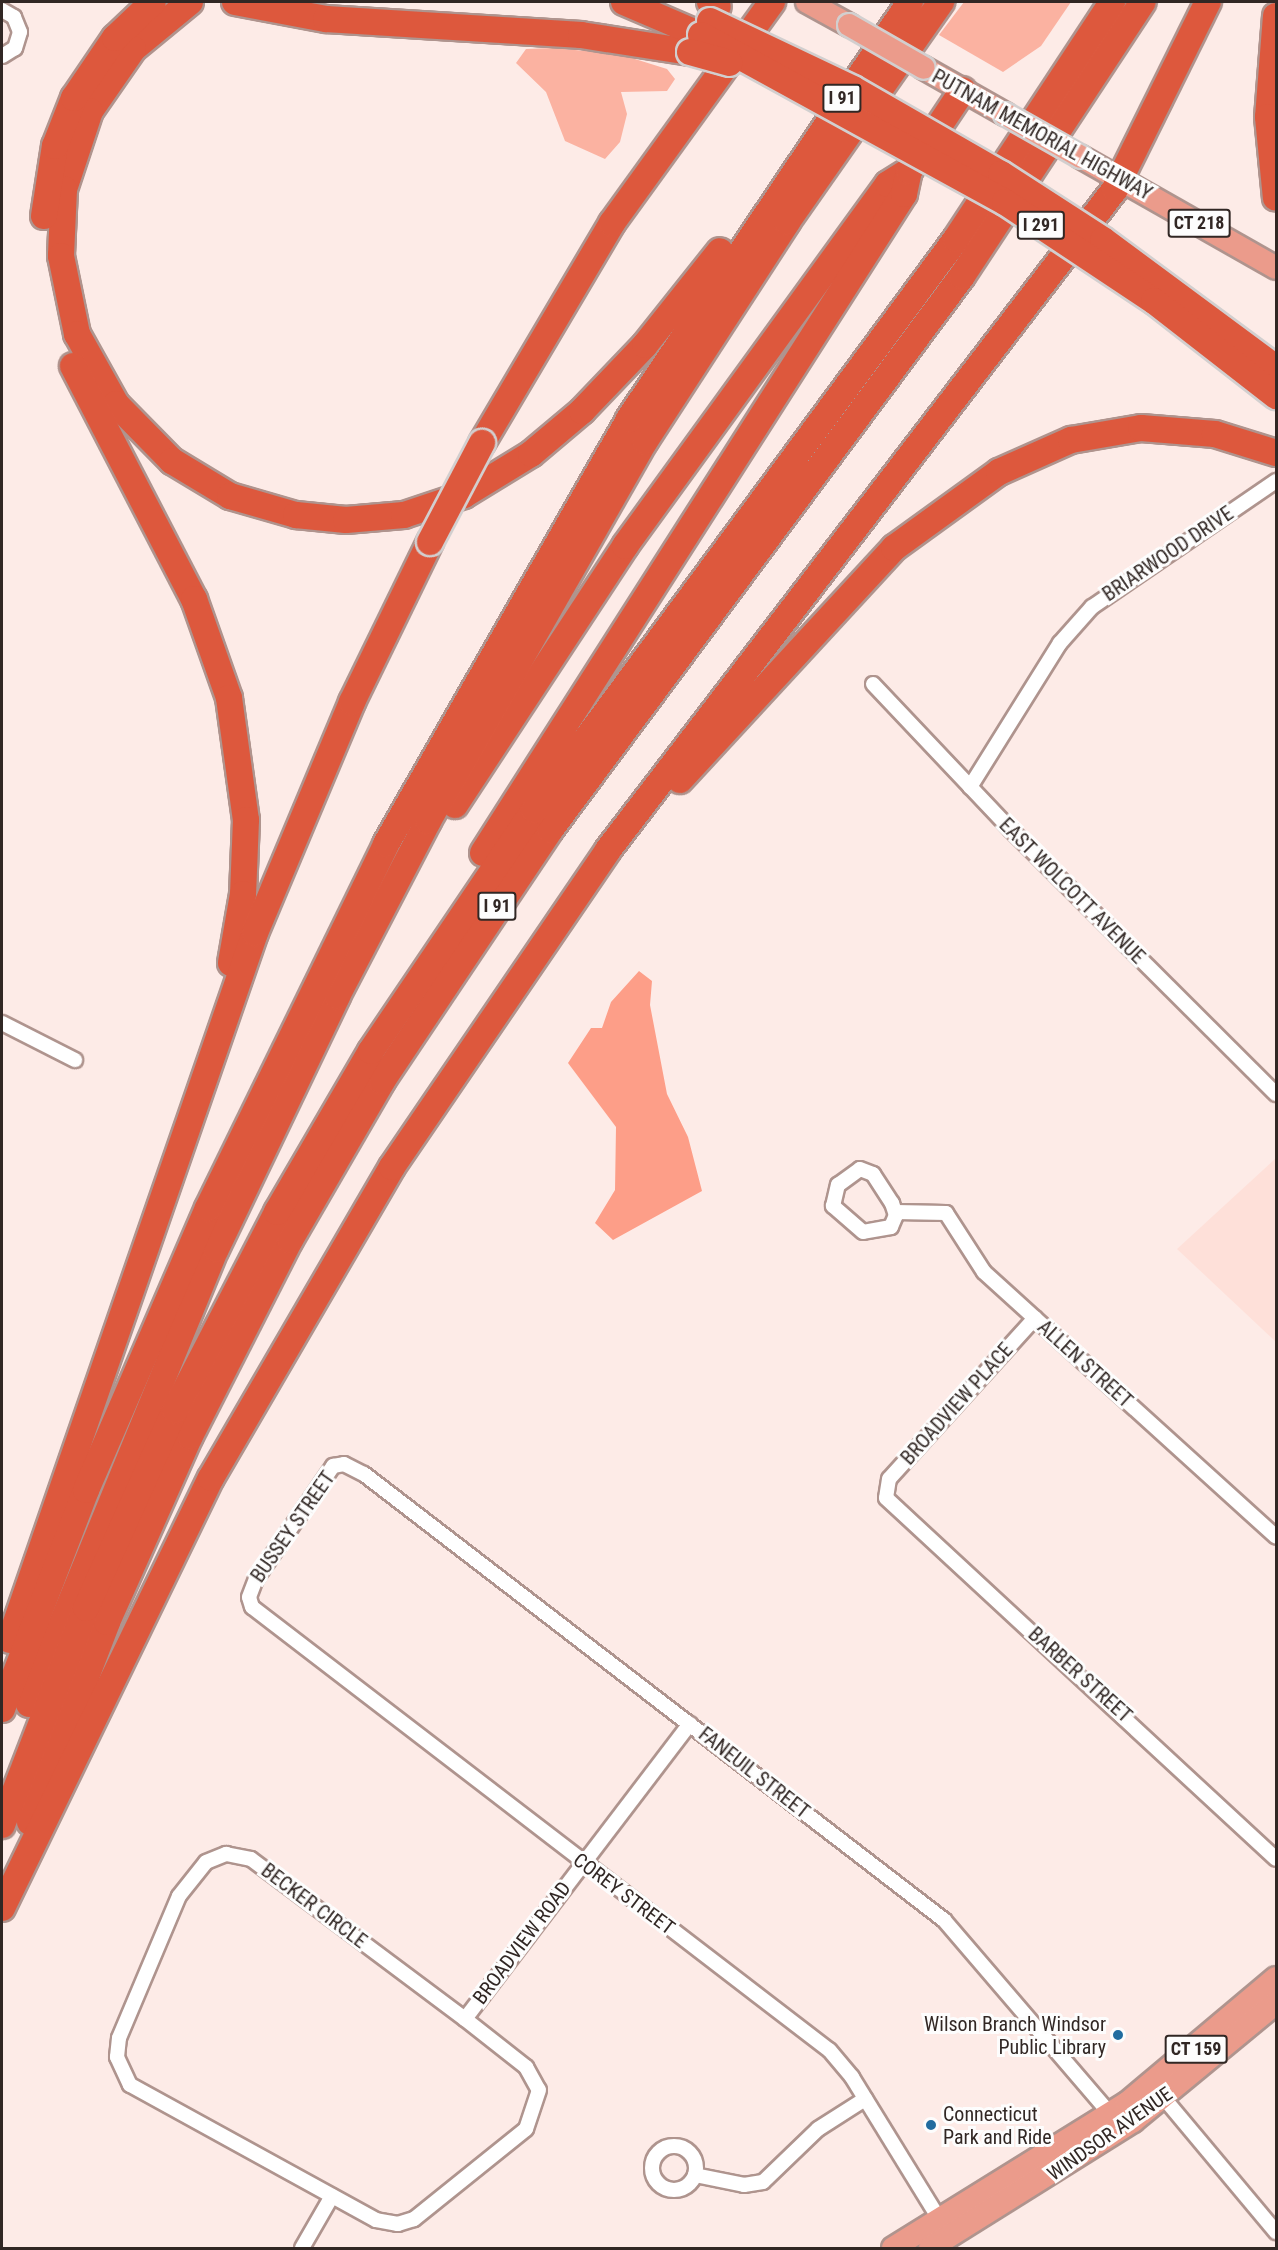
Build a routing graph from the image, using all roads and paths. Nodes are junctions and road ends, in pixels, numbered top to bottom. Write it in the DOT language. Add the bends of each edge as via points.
graph roads {
  1 [pos="236,2"];
  2 [pos="624,2"];
  3 [pos="666,2"];
  4 [pos="772,2"];
  5 [pos="807,2"];
  6 [pos="910,2"];
  7 [pos="941,2"];
  8 [pos="1112,2"];
  9 [pos="1143,2"];
  10 [pos="1208,2"];
  11 [pos="166,5"];
  12 [pos="2,9"];
  13 [pos="1276,16"];
  14 [pos="706,23"];
  15 [pos="2,56"];
  16 [pos="963,90"];
  17 [pos="909,171"];
  18 [pos="1121,180"];
  19 [pos="776,196"];
  20 [pos="1276,198"];
  21 [pos="1276,268"];
  22 [pos="1276,368"];
  23 [pos="1276,396"];
  24 [pos="1273,452"];
  25 [pos="1276,481"];
  26 [pos="873,684"];
  27 [pos="970,788"];
  28 [pos="538,954"];
  29 [pos="2,1023"];
  30 [pos="371,1051"];
  31 [pos="75,1060"];
  32 [pos="206,1068"];
  33 [pos="1276,1094"];
  34 [pos="267,1141"];
  35 [pos="896,1212"];
  36 [pos="1035,1318"];
  37 [pos="344,1464"];
  38 [pos="884,1492"];
  39 [pos="1276,1537"];
  40 [pos="249,1597"];
  41 [pos="3,1706"];
  42 [pos="690,1724"];
  43 [pos="2,1781"];
  44 [pos="2,1825"];
  45 [pos="1276,1859"];
  46 [pos="583,1862"];
  47 [pos="2,1899"];
  48 [pos="2,1908"];
  49 [pos="1276,1978"];
  50 [pos="1276,2003"];
  51 [pos="465,2019"];
  52 [pos="1159,2091"];
  53 [pos="865,2099"];
  54 [pos="1116,2122"];
  55 [pos="695,2175"];
  56 [pos="332,2196"];
  57 [pos="945,2229"];
  58 [pos="1276,2232"];
  59 [pos="302,2248"];
  60 [pos="893,2248"];
  61 [pos="930,2248"];
  1 -- 14 [label="highway" via="326,19 611,38"];
  2 -- 14 [label="highway"];
  3 -- 14 [label="highway"];
  4 -- 32 [label="highway, bridge" via="612,223 482,443 430,542 317,782"];
  5 -- 16 [label="main road, PUTNAM MEMORIAL HIGHWAY / CT 218, bridge"];
  6 -- 19 [label="highway, I 91"];
  7 -- 34 [label="highway" via="750,277 604,509 428,821"];
  8 -- 30 [label="highway" via="956,239 534,810"];
  9 -- 47 [label="highway, I 91" via="910,348 519,873 355,1125 249,1317 153,1515"];
  10 -- 18 [label="highway"];
  11 -- 19 [label="highway" via="117,69 80,133 61,216 65,286 88,357 129,421 183,470 254,505 319,519 382,518 440,505 497,477 551,438 607,386 730,239"];
  11 -- 32 [label="highway" via="103,52 67,114 48,178 43,251 66,348 194,599 236,728 245,801 245,873 234,950"];
  12 -- 15 [label="street" via="14,17 20,32 15,48"];
  13 -- 20 [label="highway" via="1268,117"];
  14 -- 22 [label="highway, I 291, bridge" via="818,72 1054,207"];
  14 -- 23 [label="highway, I 291, bridge" via="788,81 921,152 1053,232"];
  16 -- 17 [label="highway"];
  16 -- 18 [label="main road, PUTNAM MEMORIAL HIGHWAY / CT 218, bridge"];
  17 -- 30 [label="highway" via="904,194 484,852 401,989"];
  17 -- 34 [label="highway" via="888,184 560,640 437,835"];
  18 -- 21 [label="main road, PUTNAM MEMORIAL HIGHWAY / CT 218"];
  18 -- 28 [label="highway" via="647,798"];
  19 -- 41 [label="highway, I 91" via="579,502 355,904 250,1117 132,1380"];
  24 -- 28 [label="highway" via="1184,429 1112,431 1028,457 956,499 894,549 795,651"];
  25 -- 27 [label="street, BRIARWOOD DRIVE" via="1092,607 1060,643"];
  26 -- 27 [label="street, EAST WOLCOTT AVENUE"];
  27 -- 33 [label="street, EAST WOLCOTT AVENUE"];
  28 -- 48 [label="highway" via="392,1167 262,1384 166,1565"];
  29 -- 31 [label="street"];
  30 -- 44 [label="highway" via="277,1212 175,1410 86,1608"];
  32 -- 41 [label="highway" via="11,1635"];
  34 -- 43 [label="highway" via="114,1488"];
  35 -- 35 [label="street" via="876,1177 864,1170 846,1175 832,1197 840,1217 863,1232 891,1227"];
  35 -- 36 [label="street, ALLEN STREET" via="946,1213 977,1264"];
  36 -- 38 [label="street, BROADVIEW PLACE" via="889,1479"];
  36 -- 39 [label="street, ALLEN STREET"];
  37 -- 40 [label="street, BUSSEY STREET" via="324,1474"];
  37 -- 42 [label="street, FANEUIL STREET" via="364,1474"];
  38 -- 45 [label="street, BARBER STREET" via="911,1524"];
  40 -- 46 [label="street, COREY STREET" via="259,1614"];
  42 -- 46 [label="street, BROADVIEW ROAD"];
  42 -- 54 [label="street, FANEUIL STREET" via="944,1920"];
  46 -- 51 [label="street, BROADVIEW ROAD"];
  46 -- 53 [label="street, COREY STREET" via="829,2050"];
  49 -- 52 [label="main road, WINDSOR AVENUE / CT 159"];
  50 -- 52 [label="main road, WINDSOR AVENUE / CT 159"];
  51 -- 56 [label="street, BECKER CIRCLE" via="526,2067 539,2090 526,2129 414,2219 398,2224 376,2220"];
  51 -- 56 [label="street, BECKER CIRCLE" via="251,1859 226,1854 193,1875 119,2038 117,2057 130,2085 158,2105"];
  52 -- 54 [label="main road, WINDSOR AVENUE / CT 159"];
  52 -- 58 [label="street"];
  53 -- 55 [label="street" via="818,2129 763,2182 744,2185"];
  53 -- 57 [label="street, COREY STREET"];
  54 -- 57 [label="main road, WINDSOR AVENUE / CT 159"];
  56 -- 59 [label="street"];
  57 -- 60 [label="main road, WINDSOR AVENUE / CT 159"];
  57 -- 61 [label="main road, WINDSOR AVENUE / CT 159"];
}
